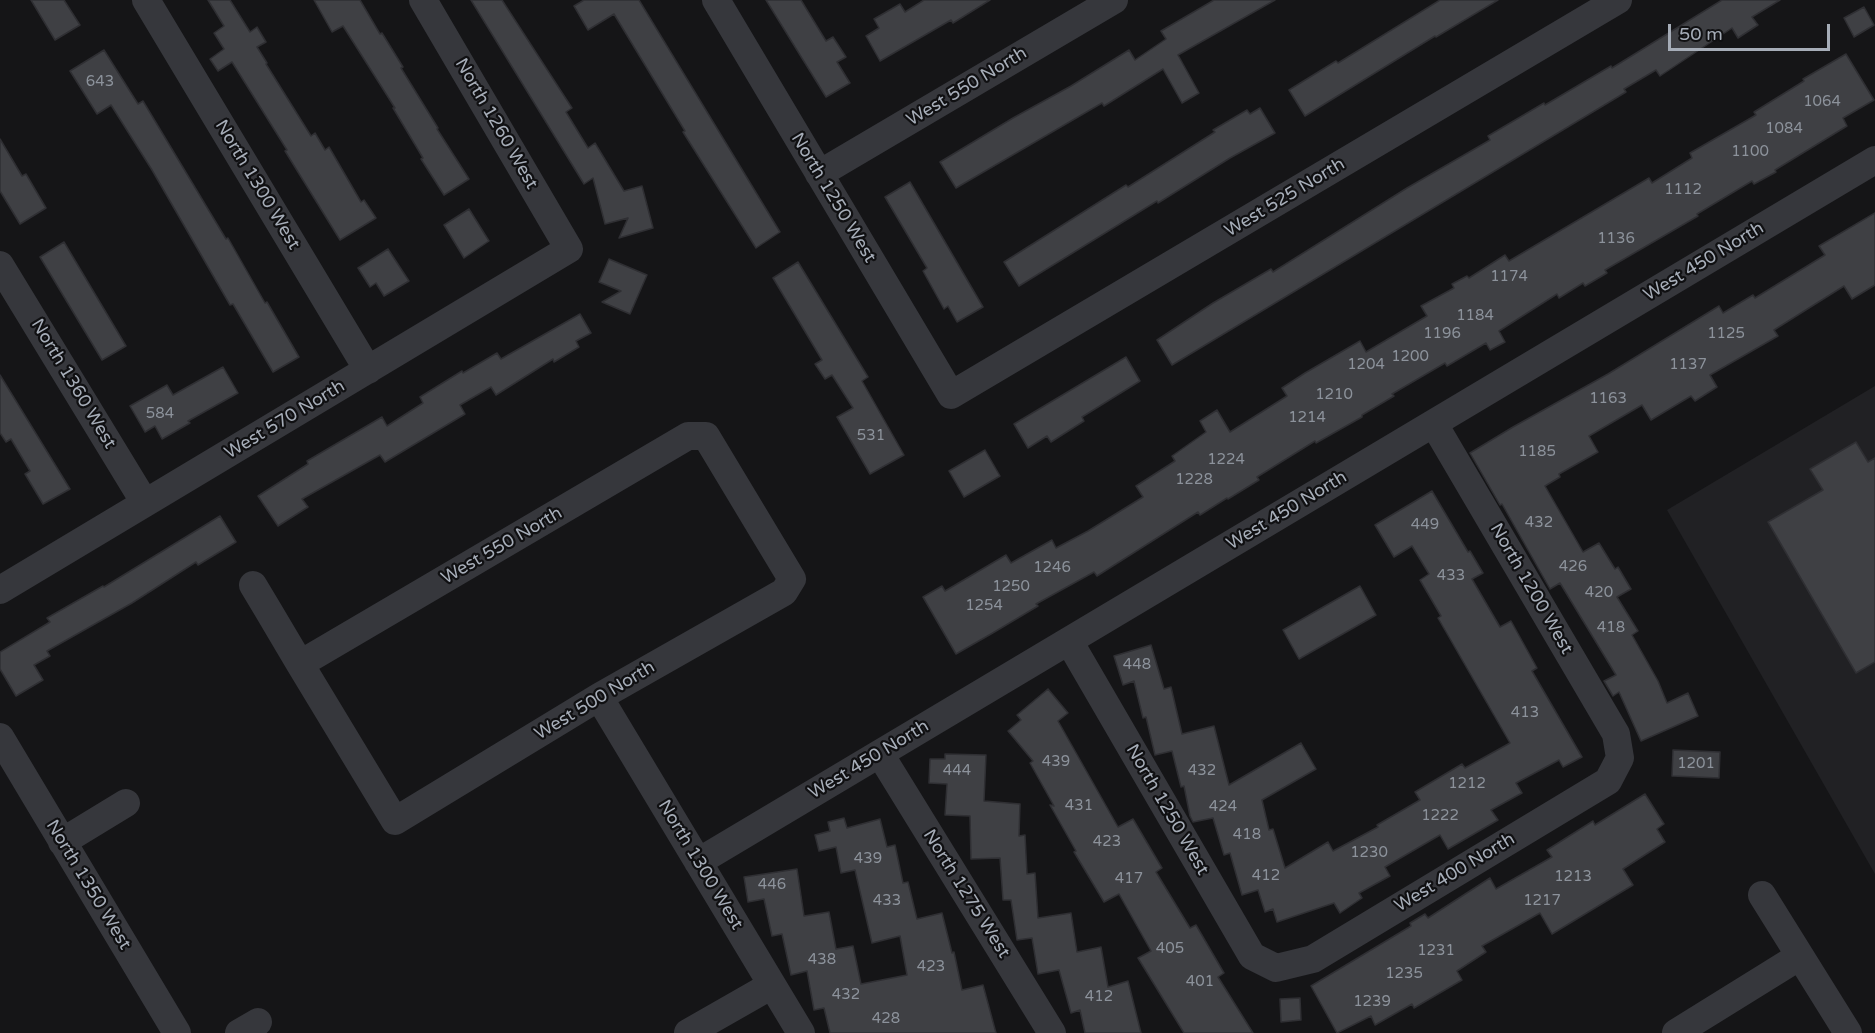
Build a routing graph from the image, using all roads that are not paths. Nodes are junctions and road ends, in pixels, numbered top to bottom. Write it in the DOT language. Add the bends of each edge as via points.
graph roads {
  1 [pos="146,0"];
  2 [pos="423,0"];
  3 [pos="716,0"];
  4 [pos="1114,0"];
  5 [pos="1618,0"];
  6 [pos="1875,160"];
  7 [pos="819,174"];
  8 [pos="569,249"];
  9 [pos="0,265"];
  10 [pos="368,370"];
  11 [pos="951,395"];
  12 [pos="1434,424"];
  13 [pos="146,503"];
  14 [pos="792,579"];
  15 [pos="253,585"];
  16 [pos="0,590"];
  17 [pos="1070,641"];
  18 [pos="300,664"];
  19 [pos="599,698"];
  20 [pos="0,737"];
  21 [pos="880,754"];
  22 [pos="1620,758"];
  23 [pos="126,803"];
  24 [pos="62,842"];
  25 [pos="698,862"];
  26 [pos="1762,895"];
  27 [pos="1800,956"];
  28 [pos="1276,968"];
  29 [pos="772,985"];
  30 [pos="177,1033"];
  31 [pos="688,1033"];
  32 [pos="801,1033"];
  33 [pos="1052,1033"];
  34 [pos="1676,1033"];
  35 [pos="1848,1033"];
  1 -- 10 [label="street, North 1300 West"];
  2 -- 8 [label="street, North 1260 West"];
  3 -- 7 [label="street, North 1250 West"];
  4 -- 7 [label="street, West 550 North"];
  5 -- 11 [label="street, West 525 North"];
  6 -- 12 [label="street, West 450 North"];
  7 -- 11 [label="street, North 1250 West"];
  8 -- 10 [label="street, West 570 North"];
  9 -- 13 [label="street, North 1360 West"];
  10 -- 13 [label="street, West 570 North"];
  12 -- 17 [label="street, West 450 North"];
  12 -- 22 [label="street, North 1200 West" via="1616,734"];
  13 -- 16 [label="street, West 570 North"];
  14 -- 18 [label="street, West 550 North" via="706,436 688,436"];
  14 -- 19 [label="street, West 500 North" via="784,592"];
  15 -- 18 [label="street"];
  17 -- 21 [label="street, West 450 North"];
  17 -- 28 [label="street, North 1250 West" via="1252,956"];
  18 -- 19 [label="street, West 500 North" via="395,821"];
  19 -- 25 [label="street, North 1300 West"];
  20 -- 24 [label="street, North 1350 West"];
  21 -- 25 [label="street, West 450 North"];
  21 -- 33 [label="street, North 1275 West"];
  22 -- 28 [label="street, West 400 North" via="1608,781 1313,959"];
  23 -- 24 [label="street"];
  24 -- 30 [label="street, North 1350 West"];
  25 -- 29 [label="street, North 1300 West"];
  26 -- 27 [label="street"];
  27 -- 34 [label="street"];
  27 -- 35 [label="street"];
  29 -- 31 [label="street"];
  29 -- 32 [label="street, North 1300 West"];
}
